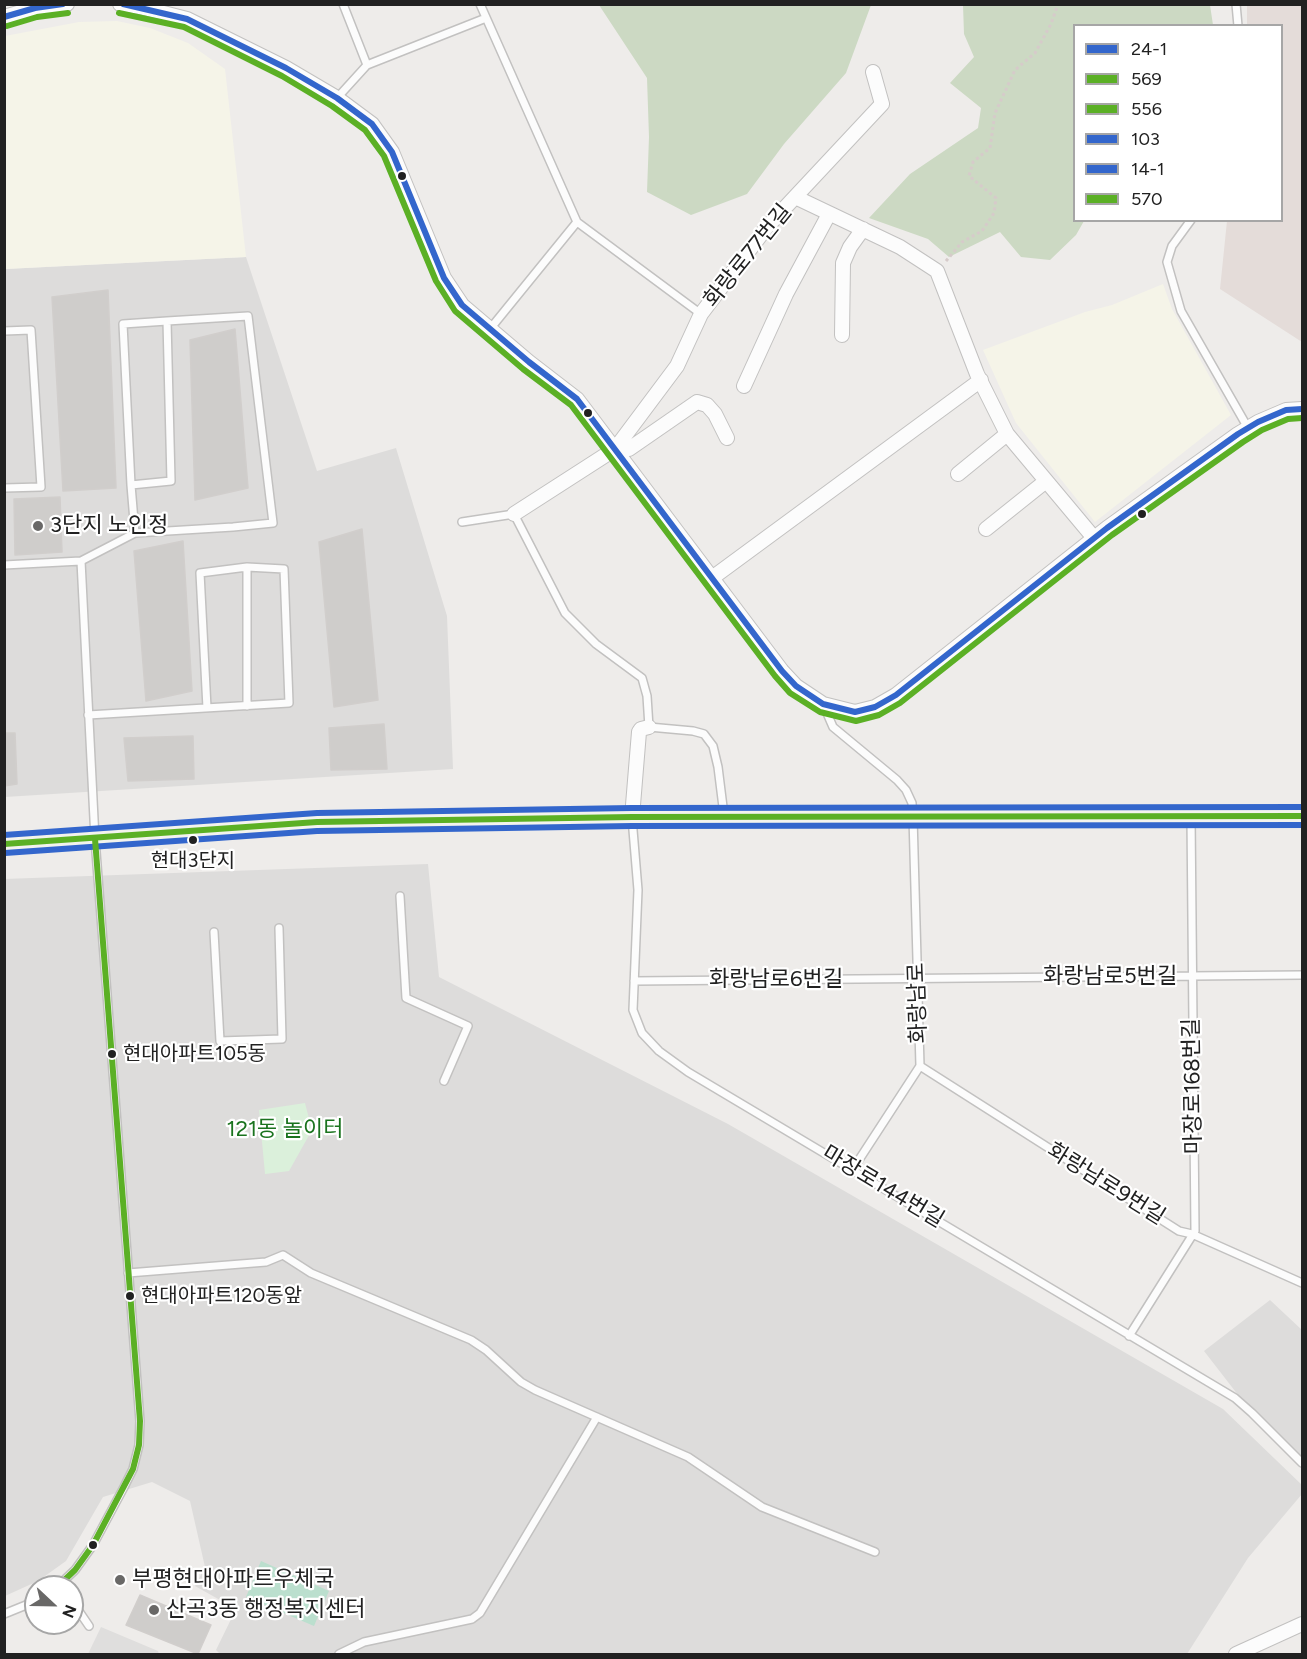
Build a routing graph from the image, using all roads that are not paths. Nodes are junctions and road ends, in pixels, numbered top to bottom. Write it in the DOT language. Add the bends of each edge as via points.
graph roads {
  1 [pos="67,4"];
  2 [pos="120,4"];
  3 [pos="343,4"];
  4 [pos="480,4"];
  5 [pos="1236,4"];
  6 [pos="4,17"];
  7 [pos="486,18"];
  8 [pos="1238,24"];
  9 [pos="367,64"];
  10 [pos="873,72"];
  11 [pos="337,98"];
  12 [pos="795,197"];
  13 [pos="830,214"];
  14 [pos="577,222"];
  15 [pos="1190,222"];
  16 [pos="863,229"];
  17 [pos="701,314"];
  18 [pos="167,321"];
  19 [pos="490,329"];
  20 [pos="4,331"];
  21 [pos="842,336"];
  22 [pos="981,380"];
  23 [pos="744,386"];
  24 [pos="1302,409"];
  25 [pos="1248,428"];
  26 [pos="1007,434"];
  27 [pos="728,438"];
  28 [pos="615,449"];
  29 [pos="958,474"];
  30 [pos="1046,481"];
  31 [pos="131,484"];
  32 [pos="4,489"];
  33 [pos="514,514"];
  34 [pos="462,522"];
  35 [pos="986,528"];
  36 [pos="135,533"];
  37 [pos="1094,538"];
  38 [pos="81,561"];
  39 [pos="5,564"];
  40 [pos="247,567"];
  41 [pos="712,578"];
  42 [pos="822,704"];
  43 [pos="248,706"];
  44 [pos="207,708"];
  45 [pos="88,715"];
  46 [pos="649,727"];
  47 [pos="1302,816"];
  48 [pos="632,817"];
  49 [pos="724,817"];
  50 [pos="913,817"];
  51 [pos="1191,817"];
  52 [pos="94,838"];
  53 [pos="4,844"];
  54 [pos="400,896"];
  55 [pos="279,928"];
  56 [pos="214,932"];
  57 [pos="1302,975"];
  58 [pos="1192,976"];
  59 [pos="917,978"];
  60 [pos="634,981"];
  61 [pos="920,1066"];
  62 [pos="444,1081"];
  63 [pos="853,1169"];
  64 [pos="1192,1234"];
  65 [pos="128,1273"];
  66 [pos="1302,1283"];
  67 [pos="1130,1336"];
  68 [pos="597,1417"];
  69 [pos="1302,1463"];
  70 [pos="875,1552"];
  71 [pos="70,1575"];
  72 [pos="24,1606"];
  73 [pos="4,1614"];
  74 [pos="84,1619"];
  75 [pos="1302,1624"];
  76 [pos="89,1626"];
  77 [pos="339,1654"];
  78 [pos="1236,1654"];
  1 -- 6 [label="street"];
  2 -- 11 [label="street" via="187,19"];
  3 -- 9 [label="lane"];
  4 -- 7 [label="lane"];
  5 -- 8 [label="lane"];
  7 -- 9 [label="lane"];
  7 -- 14 [label="lane"];
  9 -- 11 [label="lane"];
  10 -- 12 [label="street, 화랑로77번길" via="882,104"];
  11 -- 19 [label="street" via="372,124 392,152 444,278 462,305"];
  12 -- 13 [label="street"];
  12 -- 17 [label="street, 화랑로77번길" via="766,228"];
  13 -- 16 [label="street"];
  13 -- 23 [label="street" via="786,294"];
  14 -- 17 [label="lane"];
  14 -- 19 [label="lane"];
  15 -- 25 [label="lane" via="1172,246 1167,262 1181,311"];
  16 -- 21 [label="street" via="843,263"];
  16 -- 22 [label="street" via="900,247 937,272"];
  17 -- 28 [label="street, 화랑로77번길" via="677,366"];
  18 -- 31 [label="lane" via="171,481"];
  18 -- 31 [label="lane" via="123,324"];
  18 -- 36 [label="lane" via="248,316 273,523"];
  19 -- 28 [label="street" via="577,399"];
  20 -- 32 [label="lane" via="31,330 41,487"];
  22 -- 26 [label="street"];
  22 -- 41 [label="street"];
  24 -- 25 [label="street" via="1286,410"];
  25 -- 37 [label="street"];
  26 -- 29 [label="street"];
  26 -- 30 [label="street"];
  27 -- 28 [label="street" via="715,414 707,405 697,402 629,449"];
  28 -- 33 [label="street"];
  28 -- 41 [label="street"];
  30 -- 35 [label="street"];
  30 -- 37 [label="street"];
  31 -- 36 [label="lane"];
  33 -- 34 [label="lane"];
  33 -- 46 [label="lane" via="565,613 596,644 642,678"];
  36 -- 38 [label="lane"];
  37 -- 42 [label="street" via="875,708 855,712"];
  38 -- 39 [label="lane"];
  38 -- 45 [label="lane"];
  40 -- 43 [label="lane"];
  40 -- 43 [label="lane" via="284,569 289,703"];
  40 -- 44 [label="lane" via="200,573"];
  41 -- 42 [label="street" via="782,671"];
  42 -- 50 [label="lane, 화랑남로" via="833,727 906,790"];
  43 -- 44 [label="lane"];
  44 -- 45 [label="lane"];
  45 -- 52 [label="lane"];
  46 -- 48 [label="street" via="639,732"];
  46 -- 49 [label="lane" via="704,734 713,746"];
  47 -- 51 [label="main road"];
  48 -- 49 [label="main road"];
  48 -- 52 [label="main road" via="317,822"];
  48 -- 60 [label="lane, 마장로144번길" via="638,890"];
  49 -- 50 [label="main road"];
  50 -- 51 [label="main road"];
  50 -- 59 [label="lane, 화랑남로"];
  51 -- 58 [label="lane, 마장로168번길"];
  52 -- 53 [label="main road"];
  52 -- 65 [label="lane"];
  54 -- 62 [label="lane" via="406,998 468,1026"];
  55 -- 56 [label="lane" via="282,1039 220,1041"];
  57 -- 58 [label="lane, 화랑남로5번길"];
  58 -- 59 [label="lane, 화랑남로5번길"];
  58 -- 64 [label="lane, 마장로168번길"];
  59 -- 60 [label="lane, 화랑남로6번길"];
  59 -- 61 [label="lane, 화랑남로"];
  60 -- 63 [label="lane, 마장로144번길" via="633,1010 642,1033 658,1051"];
  61 -- 63 [label="lane, 화랑남로"];
  61 -- 64 [label="lane, 화랑남로9번길" via="1179,1231"];
  63 -- 67 [label="lane, 마장로144번길"];
  64 -- 66 [label="lane, 화랑남로9번길"];
  64 -- 67 [label="lane, 마장로168번길"];
  65 -- 68 [label="lane" via="266,1262 283,1255 311,1273 471,1340 521,1382"];
  65 -- 71 [label="lane" via="139,1445 133,1469 93,1545"];
  67 -- 69 [label="lane, 마장로144번길" via="1235,1398"];
  68 -- 70 [label="lane" via="688,1457 762,1507"];
  68 -- 77 [label="lane" via="480,1613 472,1619 364,1642"];
  72 -- 73 [label="lane"];
  74 -- 76 [label="lane"];
  75 -- 78 [label="street"];
}
